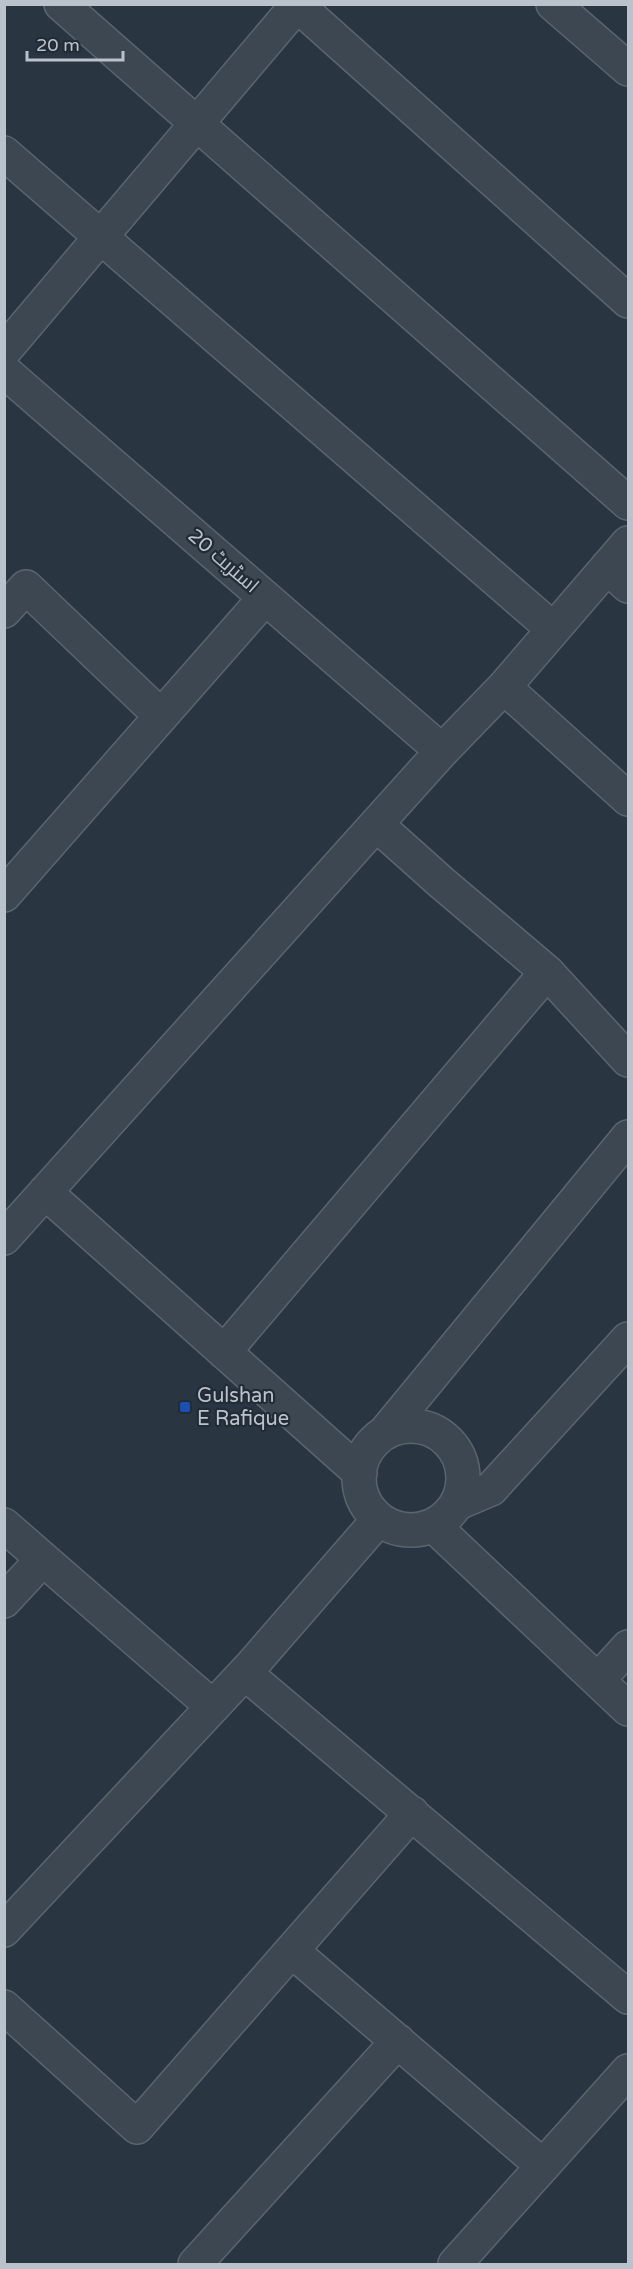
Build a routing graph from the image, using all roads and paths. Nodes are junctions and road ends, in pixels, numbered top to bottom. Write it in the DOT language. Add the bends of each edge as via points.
graph roads {
  1 [pos="61,4"];
  2 [pos="552,4"];
  3 [pos="297,5"];
  4 [pos="628,69"];
  5 [pos="197,124"];
  6 [pos="4,153"];
  7 [pos="102,238"];
  8 [pos="628,301"];
  9 [pos="4,351"];
  10 [pos="4,371"];
  11 [pos="628,503"];
  12 [pos="628,543"];
  13 [pos="618,577"];
  14 [pos="265,597"];
  15 [pos="4,611"];
  16 [pos="553,629"];
  17 [pos="504,687"];
  18 [pos="161,716"];
  19 [pos="442,751"];
  20 [pos="628,799"];
  21 [pos="376,824"];
  22 [pos="4,895"];
  23 [pos="547,972"];
  24 [pos="628,1060"];
  25 [pos="628,1137"];
  26 [pos="45,1192"];
  27 [pos="4,1238"];
  28 [pos="628,1339"];
  29 [pos="224,1352"];
  30 [pos="387,1430"];
  31 [pos="360,1473"];
  32 [pos="458,1503"];
  33 [pos="379,1519"];
  34 [pos="4,1525"];
  35 [pos="434,1526"];
  36 [pos="43,1558"];
  37 [pos="4,1601"];
  38 [pos="628,1647"];
  39 [pos="245,1673"];
  40 [pos="598,1680"];
  41 [pos="213,1707"];
  42 [pos="628,1709"];
  43 [pos="412,1813"];
  44 [pos="4,1930"];
  45 [pos="291,1951"];
  46 [pos="628,1997"];
  47 [pos="4,2007"];
  48 [pos="398,2041"];
  49 [pos="628,2071"];
  50 [pos="543,2166"];
  51 [pos="195,2265"];
  52 [pos="455,2265"];
  1 -- 5 [label="street"];
  2 -- 4 [label="street"];
  3 -- 5 [label="street"];
  3 -- 8 [label="street"];
  5 -- 7 [label="street"];
  5 -- 11 [label="street"];
  6 -- 7 [label="street"];
  7 -- 9 [label="street"];
  7 -- 16 [label="street"];
  10 -- 14 [label="street, اسٹریٹ 20"];
  12 -- 13 [label="street"];
  13 -- 16 [label="street"];
  14 -- 18 [label="street"];
  14 -- 19 [label="street, اسٹریٹ 20"];
  15 -- 18 [label="street" via="26,587"];
  16 -- 17 [label="street"];
  17 -- 19 [label="street"];
  17 -- 20 [label="street"];
  18 -- 22 [label="street"];
  19 -- 21 [label="street"];
  21 -- 23 [label="street"];
  21 -- 26 [label="street"];
  23 -- 24 [label="street"];
  23 -- 29 [label="street"];
  25 -- 30 [label="street"];
  26 -- 27 [label="street"];
  26 -- 29 [label="street"];
  28 -- 32 [label="street" via="491,1489"];
  29 -- 31 [label="street"];
  30 -- 31 [label="street" via="363,1452"];
  30 -- 32 [label="street" via="420,1425 449,1441 464,1471"];
  31 -- 33 [label="street" via="357,1485 372,1515"];
  32 -- 35 [label="street"];
  33 -- 35 [label="street" via="401,1530"];
  33 -- 39 [label="street"];
  34 -- 36 [label="street"];
  35 -- 40 [label="street"];
  36 -- 37 [label="street"];
  36 -- 41 [label="street"];
  38 -- 40 [label="street"];
  39 -- 41 [label="street"];
  39 -- 43 [label="street"];
  40 -- 42 [label="street"];
  41 -- 44 [label="street"];
  43 -- 45 [label="street"];
  43 -- 46 [label="street"];
  45 -- 47 [label="street" via="137,2127"];
  45 -- 48 [label="street"];
  48 -- 50 [label="street"];
  48 -- 51 [label="street"];
  49 -- 50 [label="street"];
  50 -- 52 [label="street"];
}
